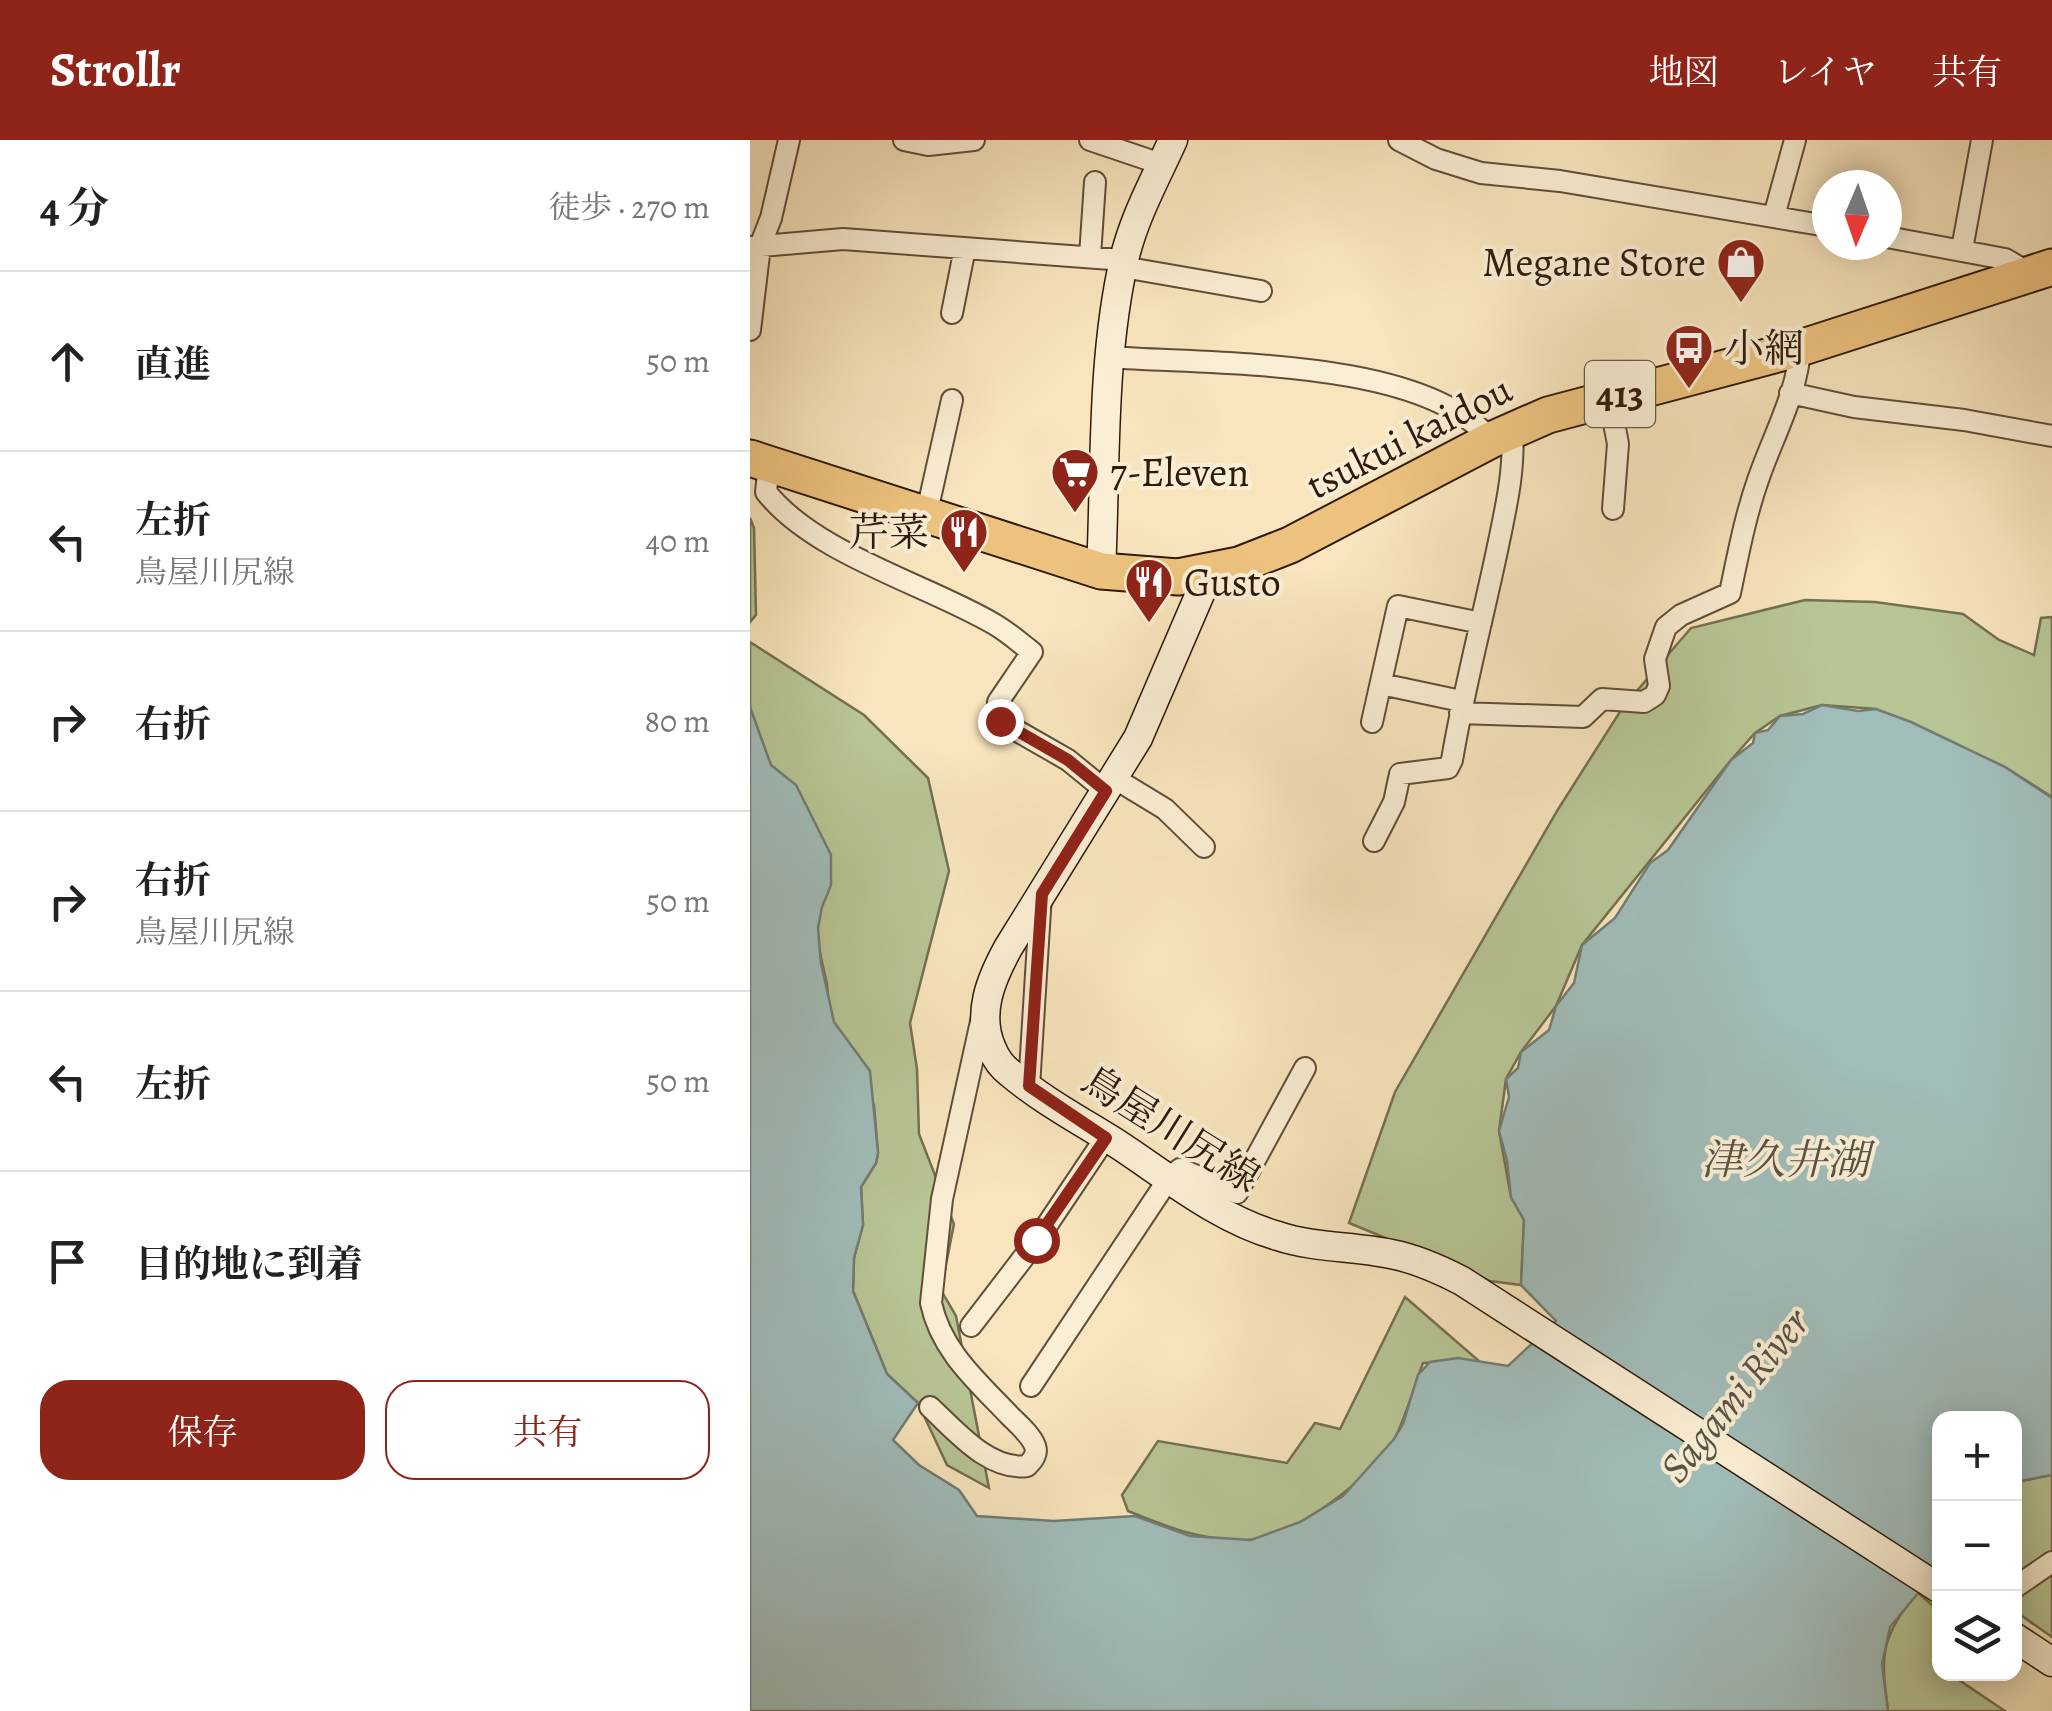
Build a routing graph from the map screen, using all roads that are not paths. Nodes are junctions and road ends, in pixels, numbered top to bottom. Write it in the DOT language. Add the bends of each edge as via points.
graph roads {
  1 [pos="788,140"];
  2 [pos="904,140"];
  3 [pos="974,140"];
  4 [pos="1090,140"];
  5 [pos="1399,140"];
  6 [pos="1794,140"];
  7 [pos="1982,140"];
  8 [pos="1429,147"];
  9 [pos="1167,152"];
  10 [pos="1096,182"];
  11 [pos="1774,216"];
  12 [pos="1812,223"];
  13 [pos="1902,239"];
  14 [pos="755,246"];
  15 [pos="965,248"];
  16 [pos="1962,249"];
  17 [pos="1090,256"];
  18 [pos="1123,264"];
  19 [pos="2041,271"];
  20 [pos="1261,291"];
  21 [pos="952,313"];
  22 [pos="750,330"];
  23 [pos="1800,348"];
  24 [pos="1110,357"];
  25 [pos="1790,392"];
  26 [pos="1609,397"];
  27 [pos="952,400"];
  28 [pos="1502,435"];
  29 [pos="2052,436"];
  30 [pos="760,461"];
  31 [pos="1613,509"];
  32 [pos="926,516"];
  33 [pos="1101,572"];
  34 [pos="1209,573"];
  35 [pos="1480,623"];
  36 [pos="1381,684"];
  37 [pos="1460,707"];
  38 [pos="1372,722"];
  39 [pos="1110,784"];
  40 [pos="1374,841"];
  41 [pos="1204,847"];
  42 [pos="1042,894"];
  43 [pos="986,1000"];
  44 [pos="1305,1068"];
  45 [pos="1029,1086"];
  46 [pos="1106,1138"];
  47 [pos="1169,1178"];
  48 [pos="971,1326"];
  49 [pos="1031,1386"];
  50 [pos="930,1407"];
  51 [pos="2052,1562"];
  52 [pos="2022,1583"];
  53 [pos="1932,1584"];
  54 [pos="2022,1642"];
  55 [pos="2052,1662"];
  1 -- 14 [label="street" via="771,218"];
  2 -- 3 [label="street"];
  4 -- 9 [label="street"];
  5 -- 8 [label="street"];
  6 -- 11 [label="street"];
  7 -- 16 [label="street"];
  8 -- 11 [label="street" via="1481,173"];
  9 -- 18 [label="main road"];
  10 -- 17 [label="street"];
  11 -- 12 [label="street"];
  13 -- 16 [label="street"];
  14 -- 15 [label="street" via="842,239"];
  14 -- 22 [label="street"];
  15 -- 17 [label="street"];
  15 -- 21 [label="street"];
  16 -- 19 [label="street"];
  17 -- 18 [label="street"];
  18 -- 20 [label="street"];
  18 -- 24 [label="main road"];
  19 -- 23 [label="highway, tsukui kaidou / 413"];
  23 -- 25 [label="street"];
  23 -- 26 [label="highway, tsukui kaidou / 413"];
  24 -- 28 [label="street" via="1260,365 1381,383 1423,394"];
  24 -- 33 [label="main road"];
  25 -- 29 [label="street"];
  25 -- 37 [label="street" via="1757,484 1730,593 1666,627 1655,659 1655,695 1644,702 1602,699 1583,717"];
  26 -- 28 [label="highway, tsukui kaidou / 413"];
  26 -- 31 [label="street" via="1618,444"];
  27 -- 32 [label="street"];
  28 -- 34 [label="highway, tsukui kaidou / 413" via="1290,545"];
  28 -- 35 [label="street" via="1514,454"];
  30 -- 32 [label="highway, tsukui kaidou / 413"];
  30 -- 39 [label="street" via="766,492 782,513 995,624 1032,652 998,702 1000,721"];
  32 -- 33 [label="highway, tsukui kaidou / 413"];
  33 -- 34 [label="highway, tsukui kaidou / 413"];
  34 -- 39 [label="main road, 鳥屋川尻線" via="1147,720"];
  35 -- 36 [label="street" via="1398,606"];
  35 -- 37 [label="street"];
  36 -- 37 [label="street"];
  36 -- 38 [label="street"];
  37 -- 40 [label="street" via="1448,768 1400,774"];
  39 -- 41 [label="street" via="1165,810"];
  39 -- 42 [label="main road, 鳥屋川尻線"];
  42 -- 43 [label="main road, 鳥屋川尻線"];
  42 -- 45 [label="street"];
  43 -- 45 [label="main road, 鳥屋川尻線" via="991,1049"];
  43 -- 50 [label="street" via="942,1199 931,1303 954,1356 1026,1432 1035,1458 1012,1468 978,1450"];
  44 -- 47 [label="street" via="1236,1192 1190,1171 1180,1169"];
  45 -- 46 [label="main road, 鳥屋川尻線"];
  46 -- 47 [label="main road, 鳥屋川尻線"];
  46 -- 48 [label="street"];
  47 -- 49 [label="street"];
  47 -- 53 [label="main road, 鳥屋川尻線" via="1274,1236 1426,1263 1474,1288"];
  51 -- 52 [label="street"];
  54 -- 55 [label="main road"];
}
